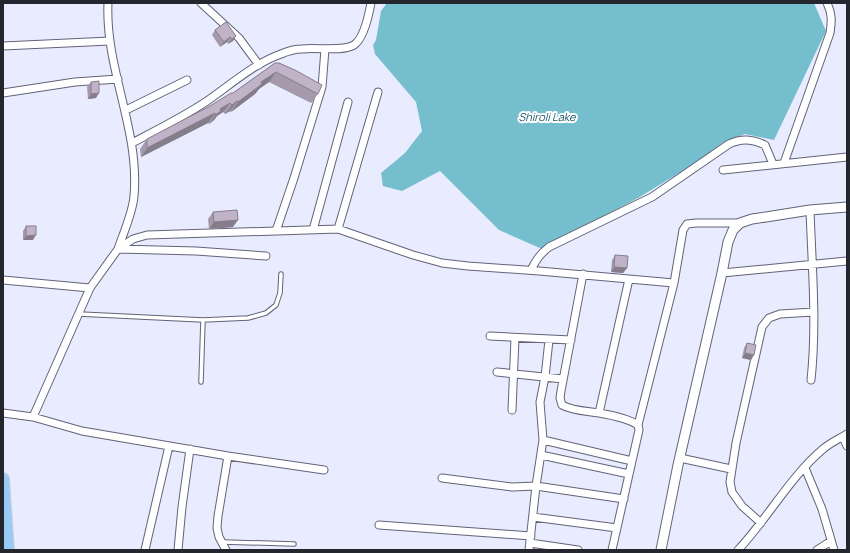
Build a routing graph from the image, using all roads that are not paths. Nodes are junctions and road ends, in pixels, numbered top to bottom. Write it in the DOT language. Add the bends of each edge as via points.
graph roads {
  1 [pos="108,3"];
  2 [pos="201,3"];
  3 [pos="371,3"];
  4 [pos="827,3"];
  5 [pos="110,41"];
  6 [pos="3,46"];
  7 [pos="325,49"];
  8 [pos="260,65"];
  9 [pos="118,79"];
  10 [pos="187,80"];
  11 [pos="378,92"];
  12 [pos="3,93"];
  13 [pos="348,102"];
  14 [pos="126,110"];
  15 [pos="132,143"];
  16 [pos="847,157"];
  17 [pos="773,164"];
  18 [pos="784,164"];
  19 [pos="722,170"];
  20 [pos="847,207"];
  21 [pos="810,210"];
  22 [pos="740,223"];
  23 [pos="338,229"];
  24 [pos="313,230"];
  25 [pos="276,231"];
  26 [pos="118,249"];
  27 [pos="266,256"];
  28 [pos="847,261"];
  29 [pos="812,264"];
  30 [pos="531,270"];
  31 [pos="722,273"];
  32 [pos="281,274"];
  33 [pos="583,274"];
  34 [pos="629,279"];
  35 [pos="3,280"];
  36 [pos="674,283"];
  37 [pos="90,288"];
  38 [pos="814,312"];
  39 [pos="79,314"];
  40 [pos="203,320"];
  41 [pos="490,336"];
  42 [pos="515,338"];
  43 [pos="549,340"];
  44 [pos="571,340"];
  45 [pos="497,372"];
  46 [pos="513,374"];
  47 [pos="545,377"];
  48 [pos="563,379"];
  49 [pos="811,380"];
  50 [pos="201,382"];
  51 [pos="512,410"];
  52 [pos="3,413"];
  53 [pos="600,413"];
  54 [pos="33,417"];
  55 [pos="638,425"];
  56 [pos="845,436"];
  57 [pos="543,440"];
  58 [pos="169,446"];
  59 [pos="847,446"];
  60 [pos="190,449"];
  61 [pos="541,455"];
  62 [pos="228,456"];
  63 [pos="680,458"];
  64 [pos="632,460"];
  65 [pos="805,468"];
  66 [pos="731,469"];
  67 [pos="324,470"];
  68 [pos="629,474"];
  69 [pos="442,478"];
  70 [pos="3,479"];
  71 [pos="536,486"];
  72 [pos="624,499"];
  73 [pos="533,517"];
  74 [pos="761,523"];
  75 [pos="379,525"];
  76 [pos="617,528"];
  77 [pos="831,541"];
  78 [pos="223,542"];
  79 [pos="530,543"];
  80 [pos="294,544"];
  81 [pos="8,550"];
  82 [pos="145,550"];
  83 [pos="178,550"];
  84 [pos="226,550"];
  85 [pos="578,550"];
  86 [pos="612,550"];
  87 [pos="661,550"];
  88 [pos="738,550"];
  89 [pos="817,550"];
  90 [pos="834,550"];
  1 -- 5 [label="street"];
  2 -- 8 [label="street" via="239,38"];
  3 -- 7 [label="street" via="364,29 354,45"];
  4 -- 18 [label="street" via="832,21 830,32"];
  5 -- 6 [label="street"];
  5 -- 9 [label="street"];
  7 -- 8 [label="street" via="303,48 281,54"];
  7 -- 25 [label="street" via="322,87"];
  8 -- 15 [label="street" via="206,102"];
  9 -- 12 [label="street" via="74,82"];
  9 -- 14 [label="street"];
  10 -- 14 [label="street"];
  11 -- 23 [label="street"];
  13 -- 24 [label="street"];
  14 -- 15 [label="street"];
  15 -- 26 [label="street" via="134,198"];
  16 -- 18 [label="street"];
  17 -- 18 [label="street"];
  17 -- 19 [label="street"];
  17 -- 30 [label="street" via="765,145 754,140 738,140 652,197 549,247 541,253"];
  20 -- 21 [label="street"];
  21 -- 22 [label="street"];
  21 -- 29 [label="street"];
  22 -- 31 [label="street" via="733,230 728,242"];
  22 -- 36 [label="street" via="687,224 682,230"];
  23 -- 24 [label="street"];
  23 -- 30 [label="street" via="442,263"];
  24 -- 25 [label="street"];
  25 -- 26 [label="street" via="148,235 133,239"];
  26 -- 27 [label="street"];
  26 -- 37 [label="street"];
  28 -- 29 [label="street"];
  29 -- 31 [label="street"];
  29 -- 38 [label="street"];
  30 -- 33 [label="street"];
  31 -- 63 [label="street"];
  32 -- 40 [label="lane" via="280,293 276,305 266,313 248,318"];
  33 -- 34 [label="street"];
  33 -- 44 [label="street"];
  34 -- 36 [label="street"];
  34 -- 53 [label="street"];
  35 -- 37 [label="street"];
  36 -- 55 [label="street"];
  37 -- 39 [label="street"];
  38 -- 49 [label="street"];
  38 -- 66 [label="street" via="780,314 769,318 762,327"];
  39 -- 40 [label="lane"];
  39 -- 54 [label="street"];
  40 -- 50 [label="lane"];
  41 -- 42 [label="street"];
  42 -- 43 [label="street"];
  42 -- 46 [label="street"];
  43 -- 44 [label="street"];
  43 -- 47 [label="street"];
  44 -- 48 [label="street"];
  45 -- 46 [label="street"];
  46 -- 47 [label="street"];
  46 -- 51 [label="street"];
  47 -- 48 [label="street"];
  47 -- 57 [label="street" via="540,402"];
  48 -- 53 [label="street" via="560,398 562,404 575,410"];
  52 -- 54 [label="street"];
  53 -- 55 [label="street"];
  54 -- 58 [label="street" via="82,431"];
  55 -- 64 [label="street" via="638,438"];
  56 -- 59 [label="street"];
  56 -- 65 [label="street" via="824,449"];
  57 -- 61 [label="street"];
  57 -- 64 [label="street"];
  58 -- 60 [label="street"];
  58 -- 82 [label="street"];
  60 -- 62 [label="street"];
  60 -- 83 [label="street"];
  61 -- 68 [label="street"];
  61 -- 71 [label="street"];
  62 -- 67 [label="street"];
  62 -- 78 [label="street" via="217,528"];
  63 -- 66 [label="street"];
  63 -- 87 [label="street"];
  64 -- 68 [label="street"];
  65 -- 74 [label="street"];
  65 -- 77 [label="street" via="822,509"];
  66 -- 74 [label="street" via="732,492 742,506"];
  68 -- 72 [label="street"];
  69 -- 71 [label="street" via="512,487"];
  70 -- 81 [label="highway"];
  71 -- 72 [label="street"];
  71 -- 73 [label="street"];
  72 -- 76 [label="street"];
  73 -- 76 [label="street"];
  73 -- 79 [label="street"];
  74 -- 88 [label="street"];
  75 -- 79 [label="street" via="446,529"];
  76 -- 86 [label="street"];
  77 -- 89 [label="street"];
  77 -- 90 [label="street"];
  78 -- 80 [label="lane"];
  78 -- 84 [label="street"];
  79 -- 85 [label="street"];
}
